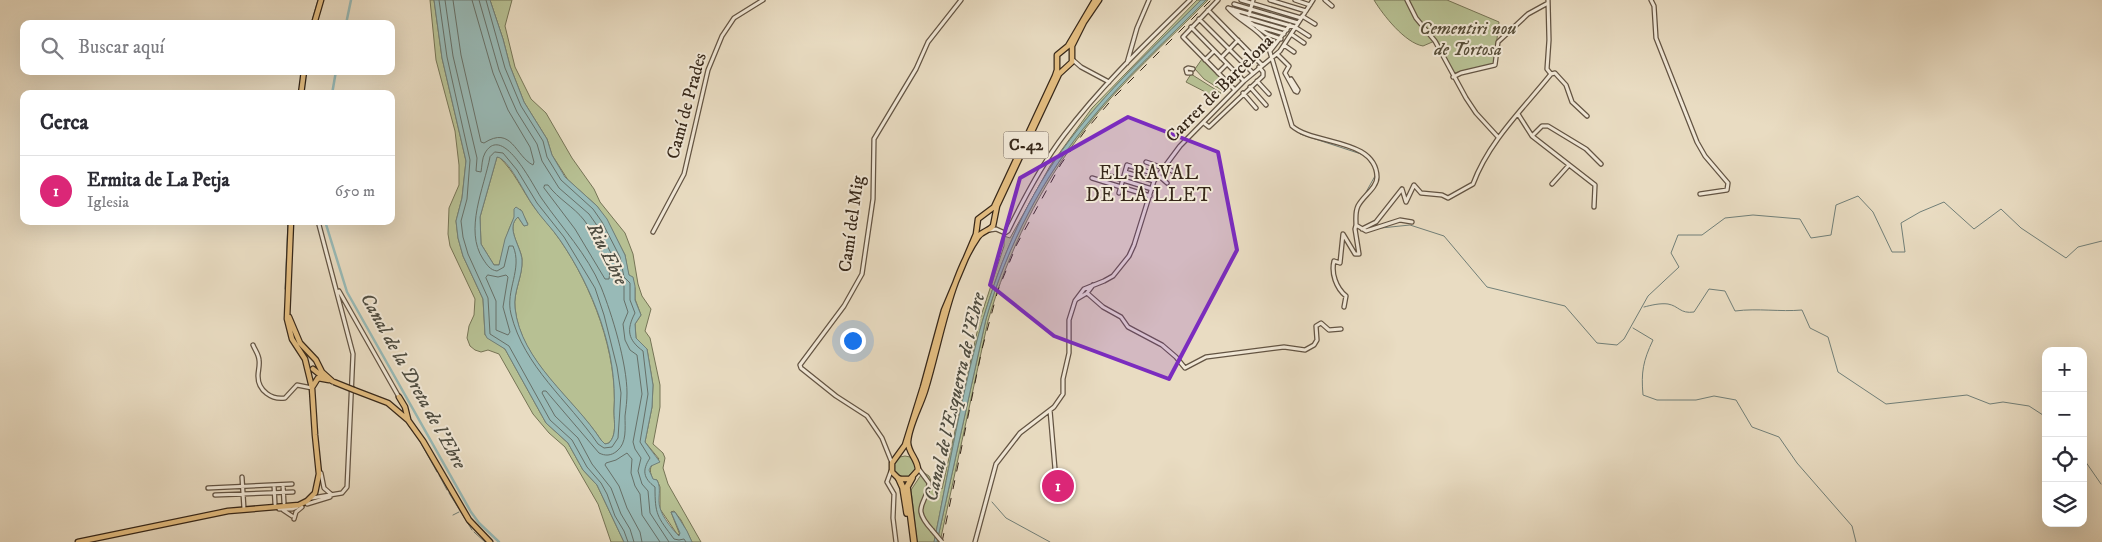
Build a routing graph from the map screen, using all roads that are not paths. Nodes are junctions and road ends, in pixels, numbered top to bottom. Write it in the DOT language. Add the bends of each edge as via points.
graph roads {
  1 [pos="321,0"];
  2 [pos="763,0"];
  3 [pos="961,0"];
  4 [pos="1097,0"];
  5 [pos="1149,0"];
  6 [pos="1190,0"];
  7 [pos="1218,0"];
  8 [pos="1241,0"];
  9 [pos="1269,0"];
  10 [pos="1295,0"];
  11 [pos="1313,0"];
  12 [pos="1325,0"];
  13 [pos="1407,0"];
  14 [pos="1651,0"];
  15 [pos="1548,1"];
  16 [pos="1253,2"];
  17 [pos="1234,4"];
  18 [pos="1310,4"];
  19 [pos="1332,6"];
  20 [pos="1266,8"];
  21 [pos="1230,9"];
  22 [pos="1251,9"];
  23 [pos="1208,10"];
  24 [pos="1306,11"];
  25 [pos="1265,13"];
  26 [pos="1240,16"];
  27 [pos="1249,16"];
  28 [pos="1302,17"];
  29 [pos="1263,18"];
  30 [pos="1199,19"];
  31 [pos="315,20"];
  32 [pos="1298,23"];
  33 [pos="1315,24"];
  34 [pos="1254,25"];
  35 [pos="1261,25"];
  36 [pos="1290,26"];
  37 [pos="1295,27"];
  38 [pos="1191,28"];
  39 [pos="1286,32"];
  40 [pos="1291,34"];
  41 [pos="1309,36"];
  42 [pos="1281,39"];
  43 [pos="1238,40"];
  44 [pos="1304,43"];
  45 [pos="1284,45"];
  46 [pos="1230,49"];
  47 [pos="1130,50"];
  48 [pos="1064,51"];
  49 [pos="1214,51"];
  50 [pos="1270,51"];
  51 [pos="1294,52"];
  52 [pos="1136,53"];
  53 [pos="1277,54"];
  54 [pos="1272,57"];
  55 [pos="1072,58"];
  56 [pos="1221,58"];
  57 [pos="1205,60"];
  58 [pos="1057,62"];
  59 [pos="1127,63"];
  60 [pos="1227,64"];
  61 [pos="1261,66"];
  62 [pos="1067,67"];
  63 [pos="1081,68"];
  64 [pos="1218,73"];
  65 [pos="1253,73"];
  66 [pos="1551,74"];
  67 [pos="303,75"];
  68 [pos="1453,78"];
  69 [pos="1291,79"];
  70 [pos="1244,81"];
  71 [pos="1257,81"];
  72 [pos="1109,82"];
  73 [pos="1250,87"];
  74 [pos="302,90"];
  75 [pos="1235,90"];
  76 [pos="1243,93"];
  77 [pos="1269,94"];
  78 [pos="1266,105"];
  79 [pos="1256,108"];
  80 [pos="1518,114"];
  81 [pos="1587,116"];
  82 [pos="1204,123"];
  83 [pos="1532,136"];
  84 [pos="1498,137"];
  85 [pos="1146,162"];
  86 [pos="1601,164"];
  87 [pos="1569,165"];
  88 [pos="1164,167"];
  89 [pos="1172,171"];
  90 [pos="1125,172"];
  91 [pos="1107,175"];
  92 [pos="1158,175"];
  93 [pos="1092,178"];
  94 [pos="1123,180"];
  95 [pos="1154,181"];
  96 [pos="1167,183"];
  97 [pos="1552,184"];
  98 [pos="1121,187"];
  99 [pos="1152,189"];
  100 [pos="1119,193"];
  101 [pos="1700,194"];
  102 [pos="1150,197"];
  103 [pos="1594,207"];
  104 [pos="985,214"];
  105 [pos="993,221"];
  106 [pos="1412,222"];
  107 [pos="291,225"];
  108 [pos="319,225"];
  109 [pos="977,225"];
  110 [pos="1356,225"];
  111 [pos="1361,229"];
  112 [pos="987,230"];
  113 [pos="999,230"];
  114 [pos="653,232"];
  115 [pos="1093,285"];
  116 [pos="336,287"];
  117 [pos="1087,293"];
  118 [pos="1075,300"];
  119 [pos="1344,308"];
  120 [pos="287,311"];
  121 [pos="1341,329"];
  122 [pos="253,345"];
  123 [pos="315,361"];
  124 [pos="309,367"];
  125 [pos="326,379"];
  126 [pos="333,382"];
  127 [pos="312,388"];
  128 [pos="399,397"];
  129 [pos="391,406"];
  130 [pos="403,406"];
  131 [pos="398,410"];
  132 [pos="1050,410"];
  133 [pos="408,420"];
  134 [pos="886,449"];
  135 [pos="316,452"];
  136 [pos="898,455"];
  137 [pos="913,456"];
  138 [pos="892,463"];
  139 [pos="918,468"];
  140 [pos="892,470"];
  141 [pos="1055,470"];
  142 [pos="321,473"];
  143 [pos="242,477"];
  144 [pos="913,477"];
  145 [pos="898,478"];
  146 [pos="926,478"];
  147 [pos="319,480"];
  148 [pos="887,482"];
  149 [pos="292,484"];
  150 [pos="274,485"];
  151 [pos="283,485"];
  152 [pos="243,487"];
  153 [pos="208,488"];
  154 [pos="283,492"];
  155 [pos="293,492"];
  156 [pos="274,493"];
  157 [pos="244,494"];
  158 [pos="215,495"];
  159 [pos="335,495"];
  160 [pos="315,496"];
  161 [pos="320,500"];
  162 [pos="284,503"];
  163 [pos="304,504"];
  164 [pos="274,506"];
  165 [pos="244,509"];
  166 [pos="251,509"];
  167 [pos="292,509"];
  168 [pos="283,510"];
  169 [pos="293,515"];
  170 [pos="78,542"];
  171 [pos="490,542"];
  172 [pos="896,542"];
  173 [pos="910,542"];
  174 [pos="914,542"];
  175 [pos="942,542"];
  176 [pos="975,542"];
  1 -- 31 [label="main road"];
  2 -- 114 [label="street, Camí de Prades" via="734,18 722,36 708,70 684,174"];
  3 -- 134 [label="street, Camí del Mig" via="928,42 916,69 874,138 872,199 862,274 844,306 800,365 836,396 867,416"];
  4 -- 48 [label="main road, C-42"];
  4 -- 55 [label="main road, C-42" via="1076,37 1071,49"];
  5 -- 47 [label="street"];
  6 -- 52 [label="street"];
  7 -- 23 [label="street"];
  8 -- 16 [label="street"];
  9 -- 20 [label="street"];
  9 -- 24 [label="street"];
  10 -- 18 [label="street"];
  11 -- 18 [label="street, Carrer de Barcelona"];
  12 -- 19 [label="street"];
  13 -- 68 [label="street" via="1435,42"];
  14 -- 101 [label="street" via="1656,38 1694,134 1705,156 1728,183 1727,190"];
  15 -- 66 [label="street" via="1547,69"];
  15 -- 68 [label="street" via="1528,14 1498,42 1494,65 1461,72"];
  16 -- 20 [label="street"];
  16 -- 22 [label="street"];
  17 -- 22 [label="street"];
  18 -- 24 [label="street, Carrer de Barcelona"];
  20 -- 25 [label="street"];
  20 -- 28 [label="street"];
  21 -- 26 [label="street"];
  21 -- 27 [label="street"];
  21 -- 50 [label="street" via="1265,39"];
  22 -- 25 [label="street"];
  22 -- 27 [label="street"];
  23 -- 30 [label="street"];
  23 -- 43 [label="street"];
  24 -- 28 [label="street, Carrer de Barcelona"];
  25 -- 29 [label="street"];
  25 -- 32 [label="street"];
  26 -- 27 [label="street"];
  26 -- 34 [label="street"];
  27 -- 29 [label="street"];
  27 -- 35 [label="street"];
  28 -- 32 [label="street, Carrer de Barcelona"];
  28 -- 33 [label="street"];
  29 -- 35 [label="street"];
  29 -- 36 [label="street"];
  30 -- 38 [label="street"];
  30 -- 46 [label="street"];
  32 -- 37 [label="street, Carrer de Barcelona"];
  34 -- 35 [label="street"];
  34 -- 42 [label="street"];
  35 -- 39 [label="street"];
  36 -- 37 [label="street"];
  36 -- 39 [label="street"];
  37 -- 40 [label="street, Carrer de Barcelona"];
  37 -- 41 [label="street"];
  38 -- 49 [label="street"];
  38 -- 57 [label="street" via="1183,35 1184,39"];
  39 -- 42 [label="street"];
  40 -- 44 [label="street"];
  40 -- 45 [label="street, Carrer de Barcelona"];
  42 -- 50 [label="street"];
  43 -- 46 [label="street"];
  43 -- 61 [label="street"];
  45 -- 51 [label="street"];
  45 -- 53 [label="street, Carrer de Barcelona"];
  46 -- 56 [label="street"];
  46 -- 65 [label="street"];
  47 -- 52 [label="street"];
  47 -- 59 [label="street"];
  48 -- 55 [label="main road"];
  48 -- 58 [label="main road, C-42" via="1057,55"];
  49 -- 56 [label="street"];
  49 -- 57 [label="street"];
  50 -- 54 [label="street"];
  52 -- 59 [label="street"];
  53 -- 54 [label="street, Carrer de Barcelona"];
  53 -- 69 [label="street" via="1289,66 1285,73 1297,92"];
  54 -- 61 [label="street, Carrer de Barcelona"];
  54 -- 110 [label="street" via="1292,126 1298,132 1344,144 1364,153 1372,162 1376,182 1358,205"];
  55 -- 62 [label="main road, C-42"];
  55 -- 63 [label="street"];
  56 -- 60 [label="street"];
  57 -- 64 [label="street"];
  58 -- 62 [label="main road"];
  58 -- 104 [label="main road, C-42" via="1055,76 994,207"];
  59 -- 72 [label="street"];
  60 -- 64 [label="street"];
  60 -- 70 [label="street"];
  61 -- 65 [label="street, Carrer de Barcelona"];
  61 -- 71 [label="street" via="1264,74"];
  62 -- 63 [label="street"];
  62 -- 105 [label="main road, C-42" via="1060,72 997,206"];
  63 -- 72 [label="street"];
  64 -- 75 [label="street"];
  65 -- 70 [label="street, Carrer de Barcelona"];
  66 -- 80 [label="street"];
  66 -- 81 [label="street" via="1555,73 1566,85 1572,102"];
  67 -- 74 [label="main road"];
  68 -- 84 [label="street" via="1476,113"];
  70 -- 75 [label="street, Carrer de Barcelona"];
  71 -- 73 [label="street"];
  71 -- 77 [label="street"];
  72 -- 113 [label="street" via="1068,127 1008,231"];
  73 -- 76 [label="street"];
  73 -- 78 [label="street"];
  75 -- 82 [label="street, Carrer de Barcelona"];
  76 -- 79 [label="street"];
  76 -- 82 [label="street" via="1209,127"];
  80 -- 83 [label="street"];
  80 -- 84 [label="street"];
  82 -- 88 [label="street, Carrer de Barcelona"];
  83 -- 86 [label="street" via="1542,126 1548,126 1586,149"];
  83 -- 87 [label="street"];
  84 -- 111 [label="street" via="1481,163 1473,184 1448,198 1421,193 1414,185 1406,202 1402,189 1376,222"];
  85 -- 88 [label="street"];
  87 -- 97 [label="street"];
  87 -- 103 [label="street" via="1596,185"];
  88 -- 89 [label="street"];
  88 -- 92 [label="street, Carrer de Barcelona"];
  90 -- 92 [label="street" via="1128,165"];
  90 -- 94 [label="street"];
  90 -- 95 [label="street"];
  91 -- 94 [label="street"];
  92 -- 95 [label="street, Carrer de Barcelona"];
  92 -- 96 [label="street"];
  93 -- 98 [label="street"];
  94 -- 98 [label="street"];
  94 -- 99 [label="street"];
  95 -- 99 [label="street, Carrer de Barcelona"];
  98 -- 100 [label="street"];
  98 -- 102 [label="street"];
  99 -- 102 [label="street, Carrer de Barcelona"];
  102 -- 115 [label="street, Carrer de Barcelona" via="1129,256 1113,276"];
  104 -- 105 [label="main road"];
  104 -- 109 [label="main road, C-42" via="978,218"];
  105 -- 112 [label="main road, C-42"];
  105 -- 113 [label="street"];
  106 -- 111 [label="street" via="1400,220 1366,231"];
  107 -- 120 [label="main road"];
  108 -- 116 [label="street"];
  109 -- 112 [label="main road"];
  109 -- 136 [label="main road, C-42" via="944,310 905,445"];
  110 -- 111 [label="street"];
  110 -- 119 [label="street" via="1359,254 1355,254 1343,234 1340,263 1334,260 1332,267 1339,290 1346,296"];
  112 -- 113 [label="street"];
  112 -- 137 [label="main road, C-42" via="978,236 945,316 908,439"];
  115 -- 117 [label="street"];
  115 -- 118 [label="street" via="1084,288"];
  116 -- 128 [label="street"];
  116 -- 159 [label="street" via="353,354 347,487"];
  117 -- 118 [label="street"];
  117 -- 121 [label="street" via="1121,317 1128,327 1162,345 1184,368 1206,357 1284,347 1305,350 1317,340 1316,326 1321,323 1329,330"];
  118 -- 132 [label="street" via="1068,320 1069,353 1063,379 1064,394"];
  120 -- 123 [label="main road" via="297,339"];
  120 -- 124 [label="main road" via="290,333"];
  122 -- 127 [label="street" via="259,359 258,381 269,395 285,398 297,385"];
  123 -- 124 [label="main road"];
  123 -- 124 [label="main road" via="308,359"];
  123 -- 126 [label="main road"];
  124 -- 125 [label="main road"];
  124 -- 127 [label="main road"];
  125 -- 126 [label="main road"];
  125 -- 127 [label="main road" via="316,378"];
  126 -- 129 [label="main road, bridge"];
  127 -- 135 [label="main road"];
  128 -- 130 [label="main road"];
  129 -- 130 [label="main road"];
  129 -- 131 [label="main road"];
  130 -- 131 [label="main road"];
  130 -- 133 [label="main road"];
  131 -- 133 [label="main road"];
  132 -- 141 [label="street"];
  132 -- 176 [label="street" via="1020,433 996,464"];
  133 -- 171 [label="main road" via="469,520"];
  134 -- 136 [label="street" via="890,454"];
  134 -- 138 [label="street"];
  135 -- 142 [label="main road"];
  135 -- 147 [label="main road"];
  136 -- 137 [label="main road"];
  136 -- 138 [label="main road, C-42"];
  137 -- 139 [label="main road, C-42"];
  138 -- 140 [label="main road"];
  139 -- 144 [label="main road"];
  139 -- 146 [label="street"];
  140 -- 145 [label="main road"];
  140 -- 148 [label="street"];
  142 -- 159 [label="street" via="324,488"];
  142 -- 160 [label="main road" via="321,484"];
  143 -- 152 [label="street"];
  144 -- 145 [label="main road" via="906,480"];
  144 -- 146 [label="street"];
  144 -- 174 [label="highway" via="908,487"];
  145 -- 148 [label="street" via="892,477"];
  145 -- 173 [label="highway" via="903,488"];
  146 -- 175 [label="street, bridge" via="929,483 921,513"];
  147 -- 160 [label="street"];
  147 -- 163 [label="main road" via="315,493"];
  148 -- 172 [label="street" via="894,494"];
  149 -- 151 [label="street"];
  150 -- 151 [label="street"];
  150 -- 152 [label="street"];
  150 -- 156 [label="street"];
  151 -- 154 [label="street"];
  152 -- 153 [label="street"];
  152 -- 157 [label="street"];
  154 -- 155 [label="street"];
  154 -- 156 [label="street"];
  154 -- 162 [label="street"];
  156 -- 157 [label="street"];
  156 -- 164 [label="street"];
  157 -- 158 [label="street"];
  157 -- 165 [label="street"];
  159 -- 160 [label="street"];
  159 -- 161 [label="street"];
  160 -- 161 [label="street"];
  160 -- 163 [label="main road"];
  161 -- 163 [label="street"];
  163 -- 164 [label="main road"];
  163 -- 167 [label="main road"];
  163 -- 169 [label="street"];
  164 -- 166 [label="main road"];
  164 -- 167 [label="street"];
  165 -- 166 [label="main road"];
  165 -- 170 [label="main road"];
  166 -- 168 [label="main road"];
  167 -- 168 [label="main road"];
  167 -- 169 [label="street"];
  168 -- 169 [label="street"];
}
